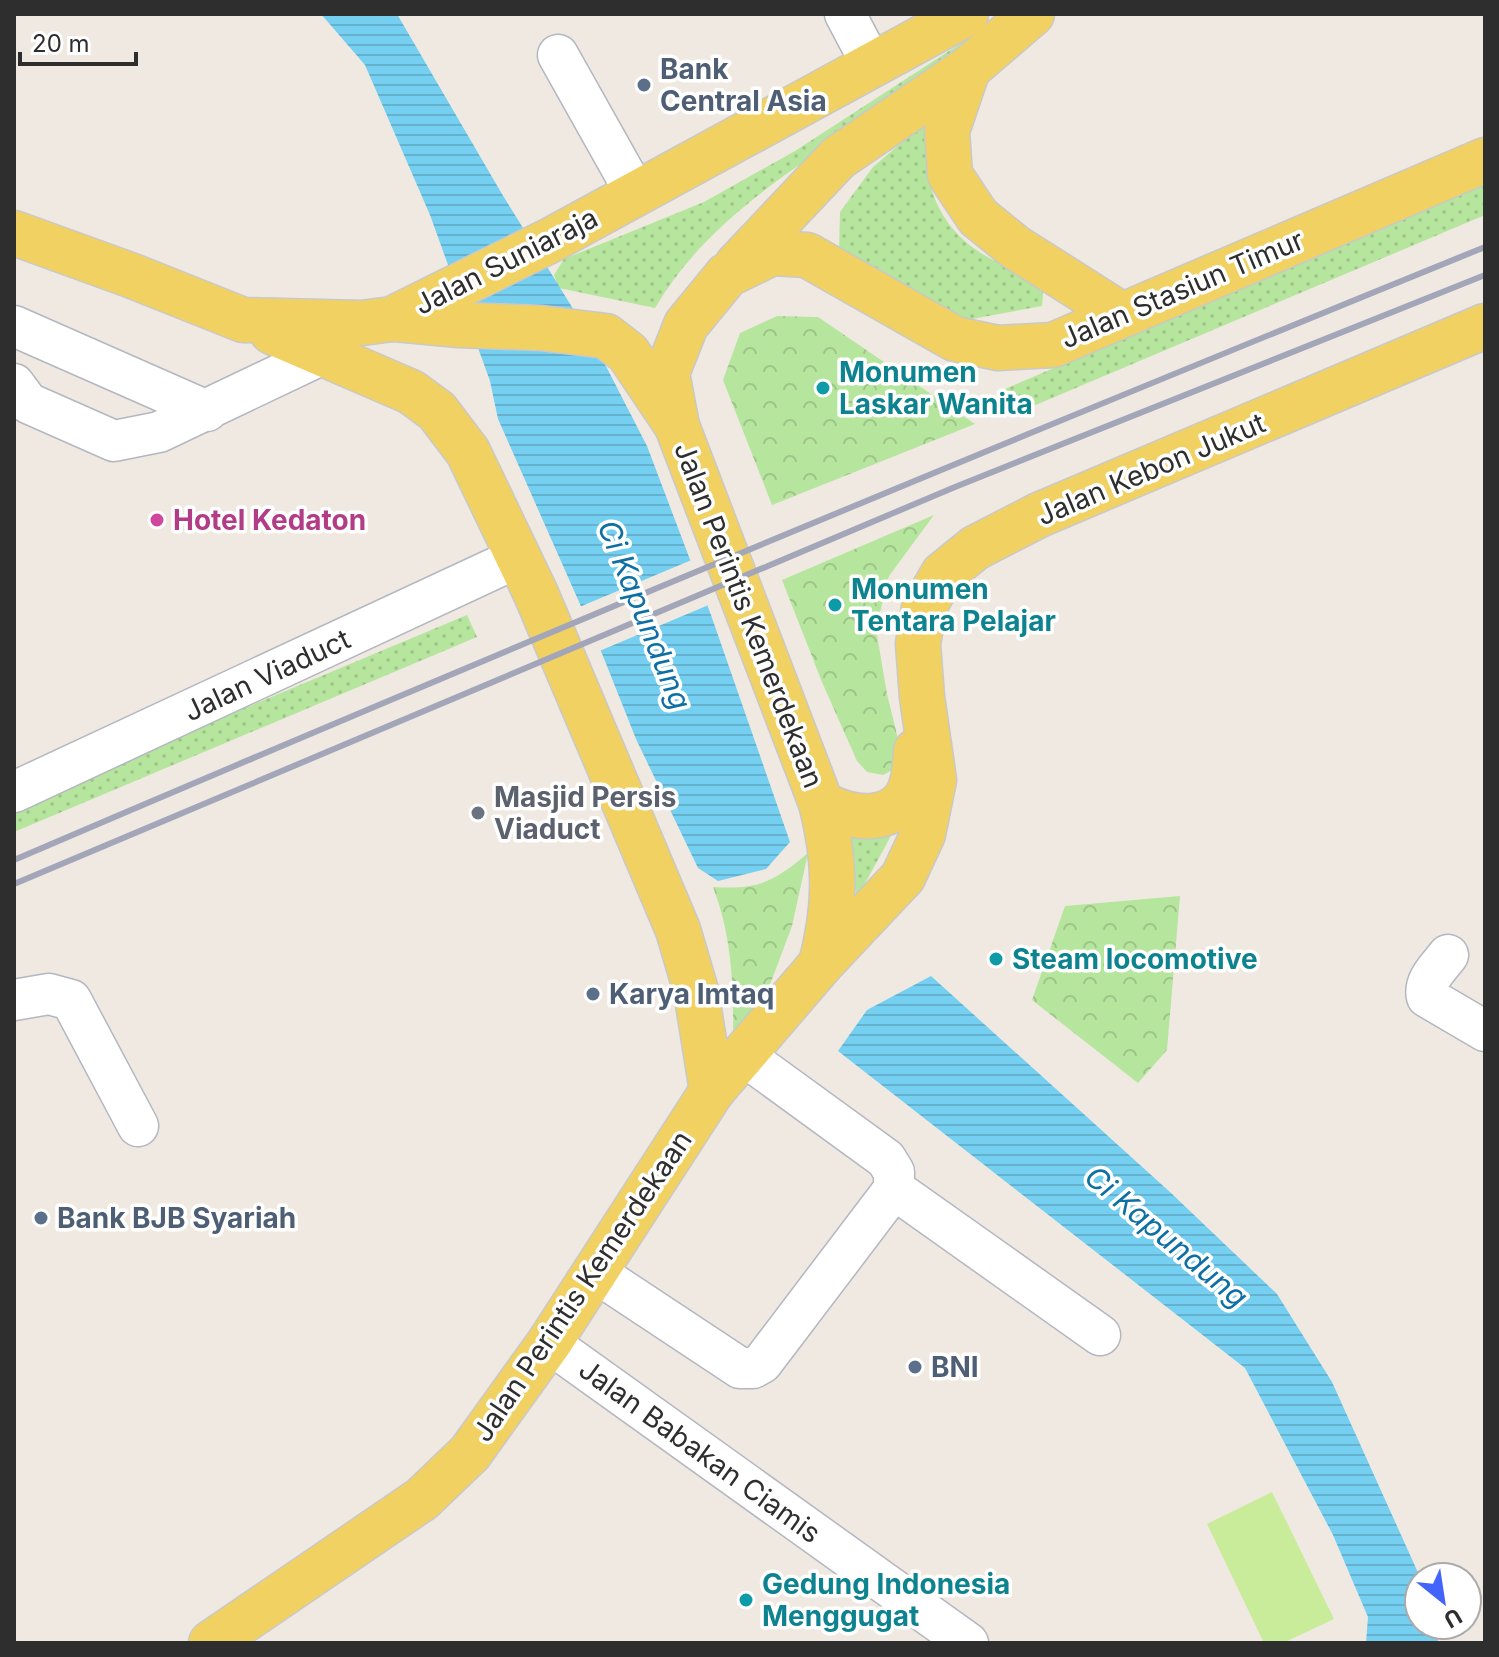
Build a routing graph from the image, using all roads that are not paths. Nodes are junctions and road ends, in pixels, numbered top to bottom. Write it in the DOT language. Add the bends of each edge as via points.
graph roads {
  1 [pos="845,14"];
  2 [pos="966,14"];
  3 [pos="1032,14"];
  4 [pos="558,55"];
  5 [pos="872,65"];
  6 [pos="968,69"];
  7 [pos="1485,160"];
  8 [pos="636,194"];
  9 [pos="14,233"];
  10 [pos="727,275"];
  11 [pos="452,310"];
  12 [pos="1122,315"];
  13 [pos="392,319"];
  14 [pos="243,320"];
  15 [pos="14,326"];
  16 [pos="1485,326"];
  17 [pos="325,353"];
  18 [pos="14,384"];
  19 [pos="207,411"];
  20 [pos="677,426"];
  21 [pos="519,557"];
  22 [pos="922,697"];
  23 [pos="14,792"];
  24 [pos="821,803"];
  25 [pos="1448,955"];
  26 [pos="821,964"];
  27 [pos="14,1000"];
  28 [pos="1485,1031"];
  29 [pos="743,1055"];
  30 [pos="712,1091"];
  31 [pos="138,1126"];
  32 [pos="894,1189"];
  33 [pos="595,1272"];
  34 [pos="1100,1335"];
  35 [pos="549,1343"];
  36 [pos="211,1643"];
  37 [pos="968,1643"];
  1 -- 5 [label="street"];
  2 -- 5 [label="main road, Jalan Suniaraja"];
  3 -- 6 [label="main road"];
  4 -- 8 [label="street"];
  5 -- 8 [label="main road, Jalan Suniaraja"];
  6 -- 10 [label="main road" via="838,158"];
  6 -- 12 [label="main road" via="947,131 950,175 978,217"];
  7 -- 12 [label="main road, Jalan Stasiun Timur"];
  8 -- 11 [label="main road, Jalan Suniaraja" via="553,239"];
  9 -- 14 [label="main road, Jalan Suniaraja"];
  10 -- 12 [label="main road, Jalan Stasiun Timur" via="772,253 807,255 955,339 998,348 1053,345"];
  10 -- 20 [label="main road, Jalan Stasiun Timur" via="686,325 667,373"];
  11 -- 13 [label="main road, Jalan Perintis Kemerdekaan"];
  11 -- 20 [label="main road, Jalan Perintis Kemerdekaan" via="606,336 628,353"];
  13 -- 14 [label="main road, Jalan Suniaraja"];
  14 -- 17 [label="main road"];
  15 -- 19 [label="street"];
  16 -- 22 [label="main road, Jalan Kebon Jukut" via="1039,515 975,548 943,574 924,607 918,644"];
  17 -- 19 [label="street"];
  17 -- 21 [label="main road" via="411,392 437,411 468,452"];
  18 -- 19 [label="street" via="28,403 114,441 159,432"];
  20 -- 24 [label="main road, Jalan Perintis Kemerdekaan"];
  21 -- 23 [label="street, Jalan Viaduct"];
  21 -- 30 [label="main road" via="678,930 696,991"];
  22 -- 24 [label="main road, Jalan Kebon Jukut" via="912,784 905,797 883,814 869,817 844,815"];
  22 -- 26 [label="main road, Jalan Kebon Jukut" via="934,780 923,834 903,877"];
  24 -- 26 [label="main road, Jalan Perintis Kemerdekaan" via="834,884"];
  25 -- 28 [label="street" via="1428,982 1427,997"];
  26 -- 29 [label="main road, Jalan Perintis Kemerdekaan"];
  27 -- 31 [label="street" via="49,994 71,1000"];
  29 -- 30 [label="main road, Jalan Perintis Kemerdekaan"];
  29 -- 32 [label="street" via="886,1159 894,1172"];
  30 -- 33 [label="main road, Jalan Perintis Kemerdekaan"];
  32 -- 33 [label="street" via="753,1368 740,1368"];
  32 -- 34 [label="street"];
  33 -- 35 [label="main road, Jalan Perintis Kemerdekaan"];
  35 -- 36 [label="main road, Jalan Perintis Kemerdekaan" via="470,1453 422,1499"];
  35 -- 37 [label="street, Jalan Babakan Ciamis"];
}
